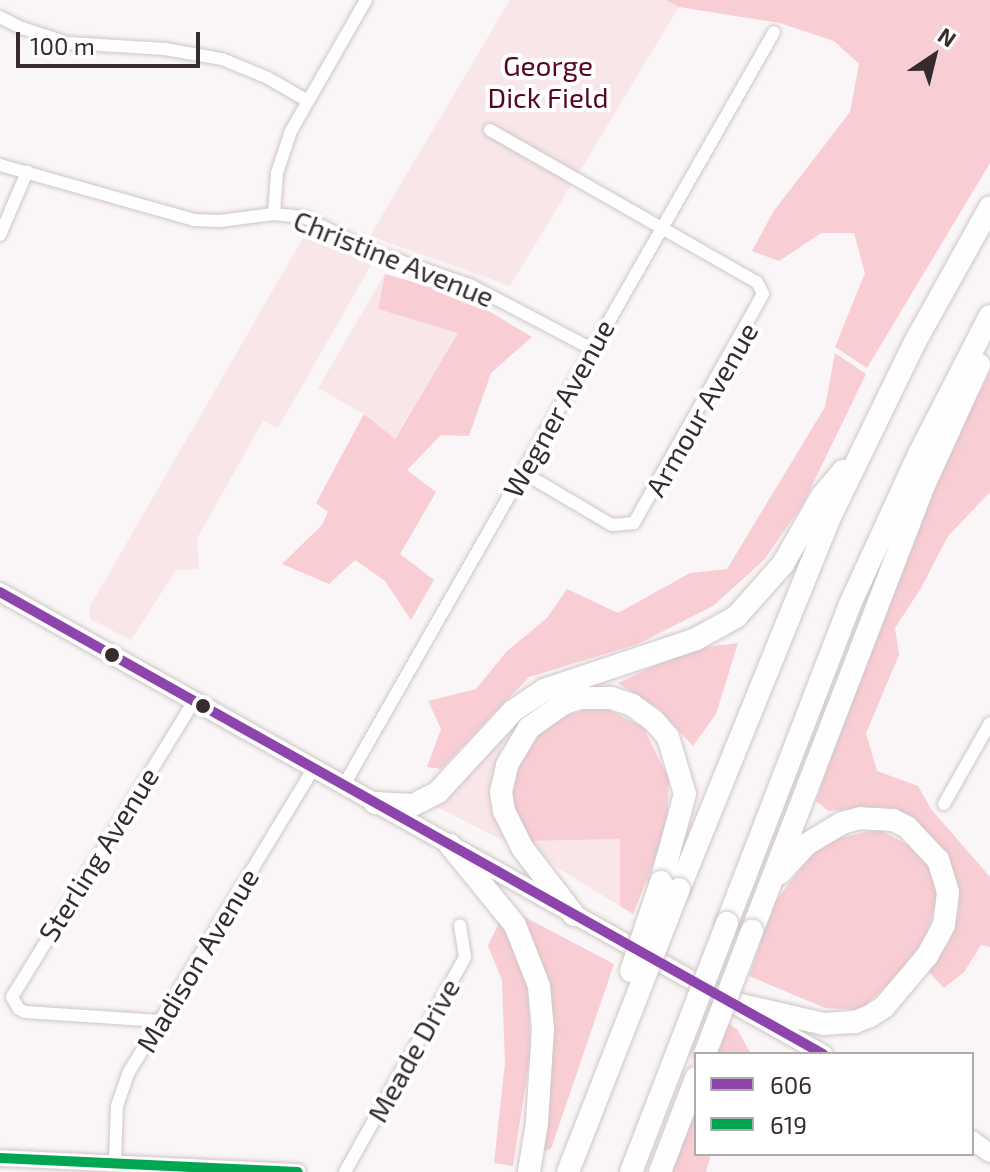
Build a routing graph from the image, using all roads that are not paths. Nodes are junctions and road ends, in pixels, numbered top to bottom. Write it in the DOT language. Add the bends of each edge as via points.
graph roads {
  1 [pos="366,0"];
  2 [pos="0,17"];
  3 [pos="774,32"];
  4 [pos="308,101"];
  5 [pos="490,130"];
  6 [pos="0,165"];
  7 [pos="27,172"];
  8 [pos="990,207"];
  9 [pos="274,214"];
  10 [pos="661,226"];
  11 [pos="0,235"];
  12 [pos="990,316"];
  13 [pos="990,342"];
  14 [pos="592,349"];
  15 [pos="862,449"];
  16 [pos="522,472"];
  17 [pos="0,592"];
  18 [pos="194,701"];
  19 [pos="990,723"];
  20 [pos="314,768"];
  21 [pos="344,785"];
  22 [pos="375,803"];
  23 [pos="944,804"];
  24 [pos="450,845"];
  25 [pos="670,886"];
  26 [pos="768,886"];
  27 [pos="574,915"];
  28 [pos="460,925"];
  29 [pos="737,1004"];
  30 [pos="160,1021"];
  31 [pos="706,1052"];
  32 [pos="820,1052"];
  33 [pos="694,1083"];
  34 [pos="974,1144"];
  35 [pos="0,1158"];
  36 [pos="990,1160"];
  37 [pos="115,1163"];
  38 [pos="294,1172"];
  39 [pos="345,1172"];
  40 [pos="529,1172"];
  41 [pos="568,1172"];
  42 [pos="631,1172"];
  43 [pos="661,1172"];
  1 -- 4 [label="street"];
  2 -- 4 [label="street" via="68,43 165,49 222,59"];
  3 -- 10 [label="street, Wegner Avenue"];
  4 -- 9 [label="street" via="282,153"];
  5 -- 10 [label="street, Armour Avenue"];
  6 -- 7 [label="street, Christine Avenue"];
  7 -- 9 [label="street, Christine Avenue" via="194,220"];
  7 -- 11 [label="street"];
  8 -- 15 [label="highway"];
  9 -- 14 [label="street, Christine Avenue" via="304,217 371,251 472,286"];
  10 -- 14 [label="street, Wegner Avenue"];
  10 -- 16 [label="street, Armour Avenue" via="757,282 763,294 759,307 634,523 612,525"];
  12 -- 42 [label="highway, bridge" via="872,554"];
  13 -- 26 [label="highway" via="921,492"];
  14 -- 16 [label="street, Wegner Avenue"];
  15 -- 22 [label="highway" via="822,496 768,584 736,617 696,639 544,690 513,711 438,792 413,805"];
  15 -- 25 [label="highway"];
  16 -- 21 [label="street, Wegner Avenue"];
  17 -- 18 [label="main road"];
  18 -- 20 [label="main road"];
  18 -- 30 [label="street, Sterling Avenue" via="13,990 14,1003 25,1012"];
  19 -- 23 [label="street"];
  20 -- 21 [label="main road"];
  20 -- 30 [label="street, Madison Avenue"];
  21 -- 22 [label="main road"];
  22 -- 24 [label="main road"];
  24 -- 27 [label="main road"];
  24 -- 40 [label="highway" via="510,918 533,963 542,1012 537,1123"];
  25 -- 27 [label="highway" via="685,794 668,737 632,705 611,698 564,703 529,728 507,765 501,792 504,811 523,849"];
  25 -- 41 [label="highway, bridge" via="600,1053 600,1093"];
  26 -- 29 [label="highway" via="823,832 860,818 879,818 907,827 928,846 944,874 948,908 927,956 870,1016 824,1024"];
  26 -- 31 [label="highway, bridge"];
  27 -- 29 [label="main road"];
  28 -- 39 [label="street, Meade Drive" via="465,957"];
  29 -- 32 [label="main road"];
  30 -- 37 [label="street, Madison Avenue" via="122,1089"];
  33 -- 43 [label="highway"];
  34 -- 36 [label="main road"];
  35 -- 37 [label="main road"];
  37 -- 38 [label="main road"];
}
